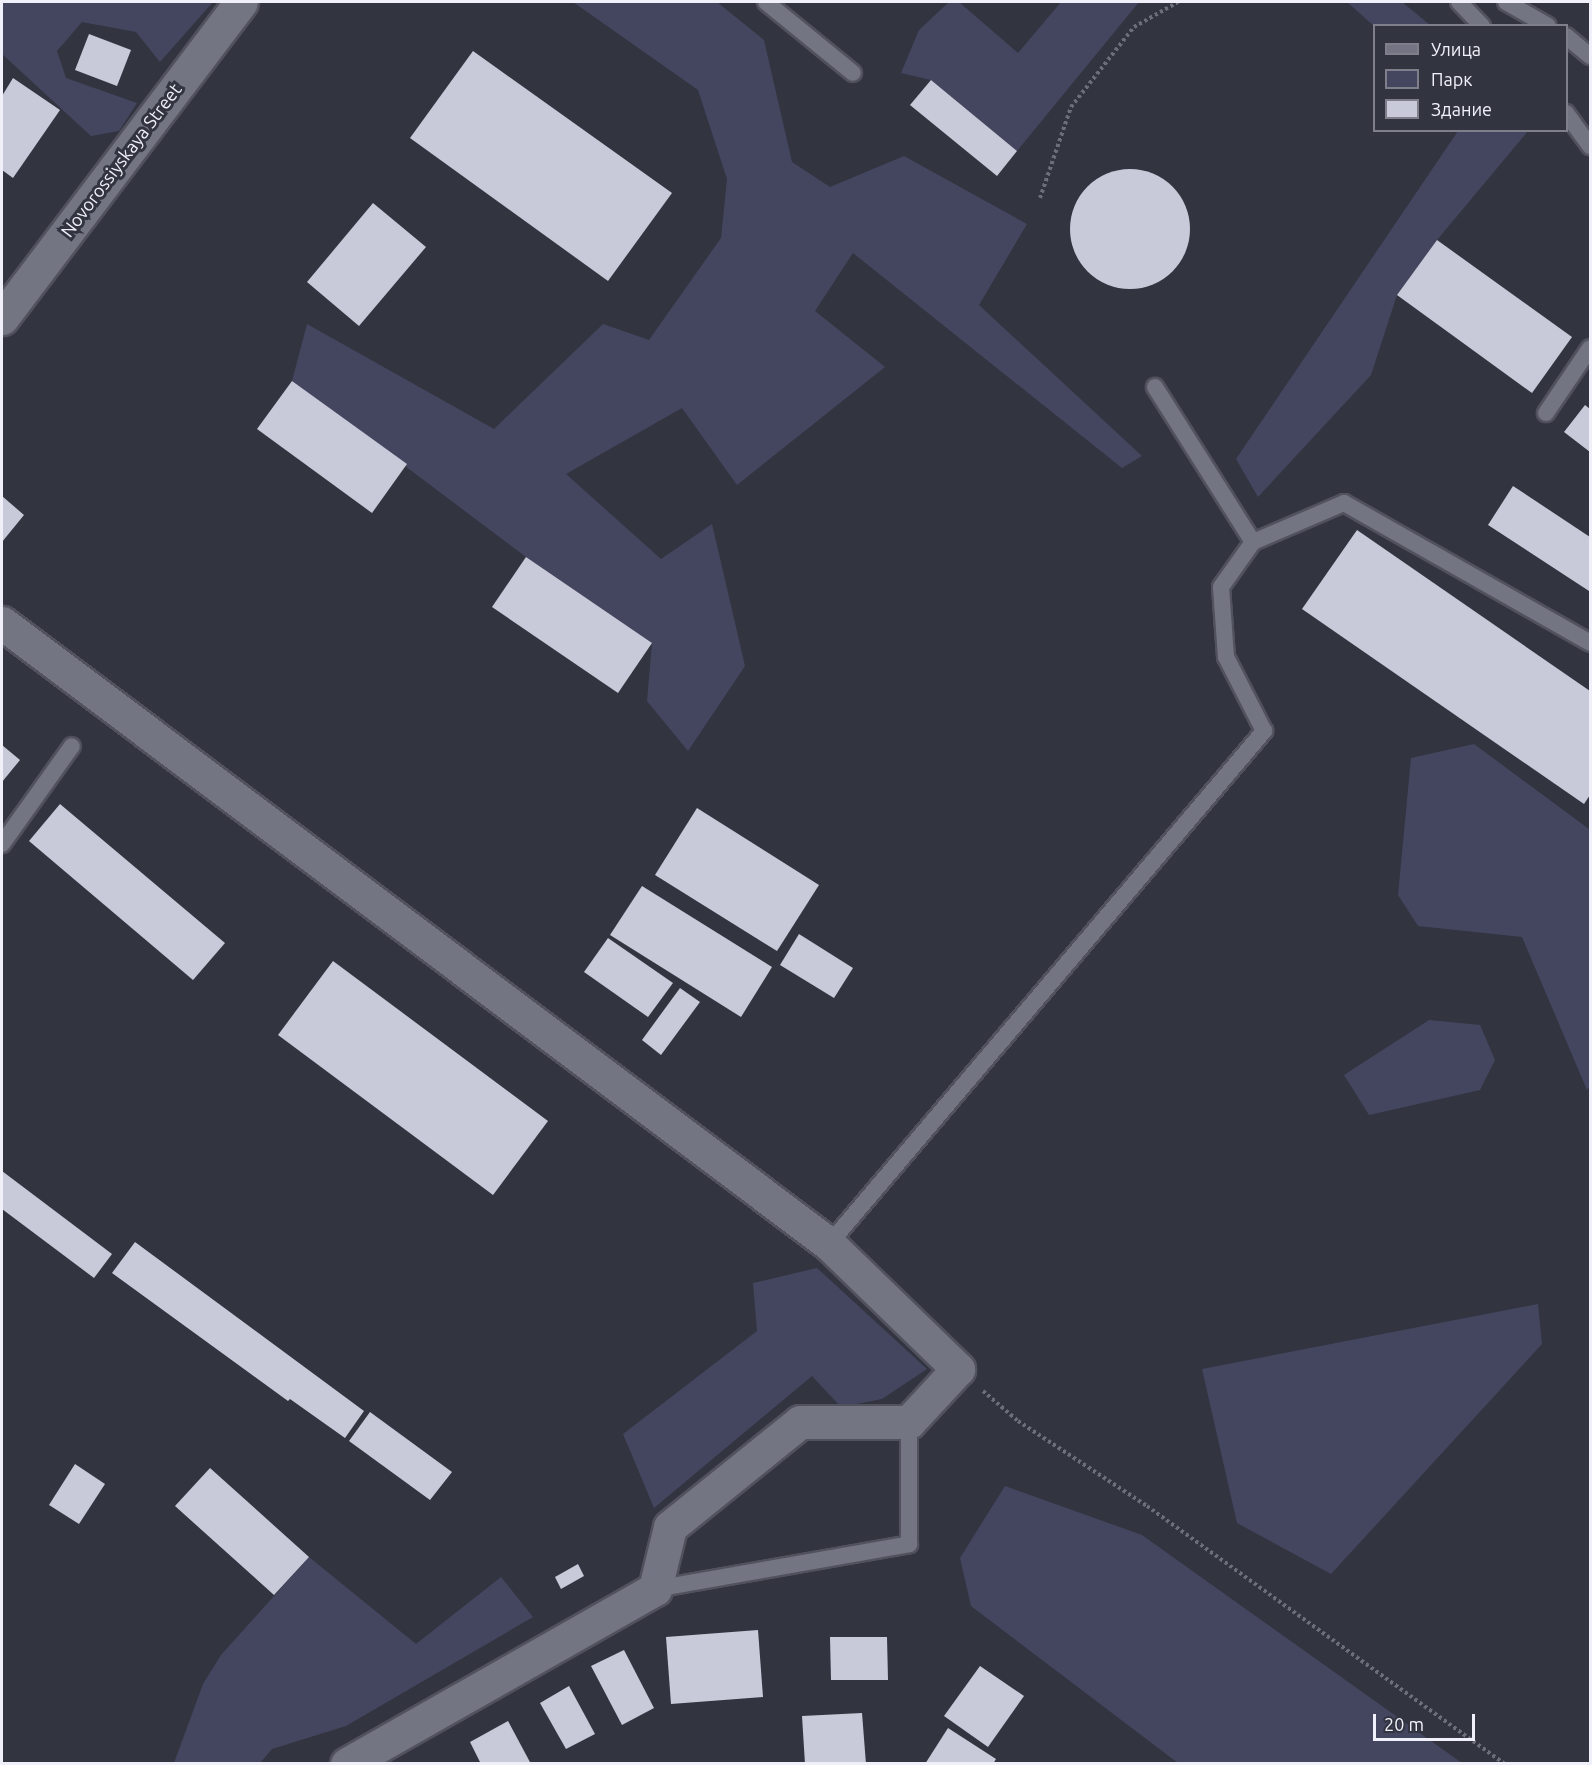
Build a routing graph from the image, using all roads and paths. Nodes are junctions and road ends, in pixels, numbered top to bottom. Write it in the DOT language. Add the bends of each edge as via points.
graph roads {
  1 [pos="241,2"];
  2 [pos="766,2"];
  3 [pos="1178,2"];
  4 [pos="1458,2"];
  5 [pos="1506,2"];
  6 [pos="1480,24"];
  7 [pos="1544,24"];
  8 [pos="1590,37"];
  9 [pos="1569,38"];
  10 [pos="1590,56"];
  11 [pos="853,73"];
  12 [pos="1568,117"];
  13 [pos="1590,146"];
  14 [pos="1040,198"];
  15 [pos="2,318"];
  16 [pos="1590,348"];
  17 [pos="1155,387"];
  18 [pos="1546,413"];
  19 [pos="1253,542"];
  20 [pos="2,623"];
  21 [pos="1590,643"];
  22 [pos="72,746"];
  23 [pos="2,844"];
  24 [pos="829,1244"];
  25 [pos="958,1369"];
  26 [pos="909,1422"];
  27 [pos="655,1589"];
  28 [pos="347,1764"];
  29 [pos="1505,1764"];
  1 -- 15 [label="street, Novorossiyskaya Street"];
  2 -- 11 [label="lane"];
  3 -- 14 [label="path" via="1134,27 1071,107"];
  4 -- 6 [label="lane"];
  5 -- 7 [label="lane"];
  8 -- 9 [label="lane"];
  9 -- 10 [label="lane"];
  12 -- 13 [label="lane"];
  16 -- 18 [label="lane"];
  17 -- 19 [label="lane"];
  19 -- 21 [label="lane" via="1344,503"];
  19 -- 24 [label="lane" via="1221,587 1226,657 1264,731"];
  20 -- 24 [label="street"];
  22 -- 23 [label="lane"];
  24 -- 25 [label="street"];
  25 -- 26 [label="street"];
  25 -- 29 [label="path" via="1018,1421 1147,1506"];
  26 -- 27 [label="street" via="800,1422 670,1527"];
  26 -- 27 [label="lane" via="909,1544"];
  27 -- 28 [label="street"];
}
